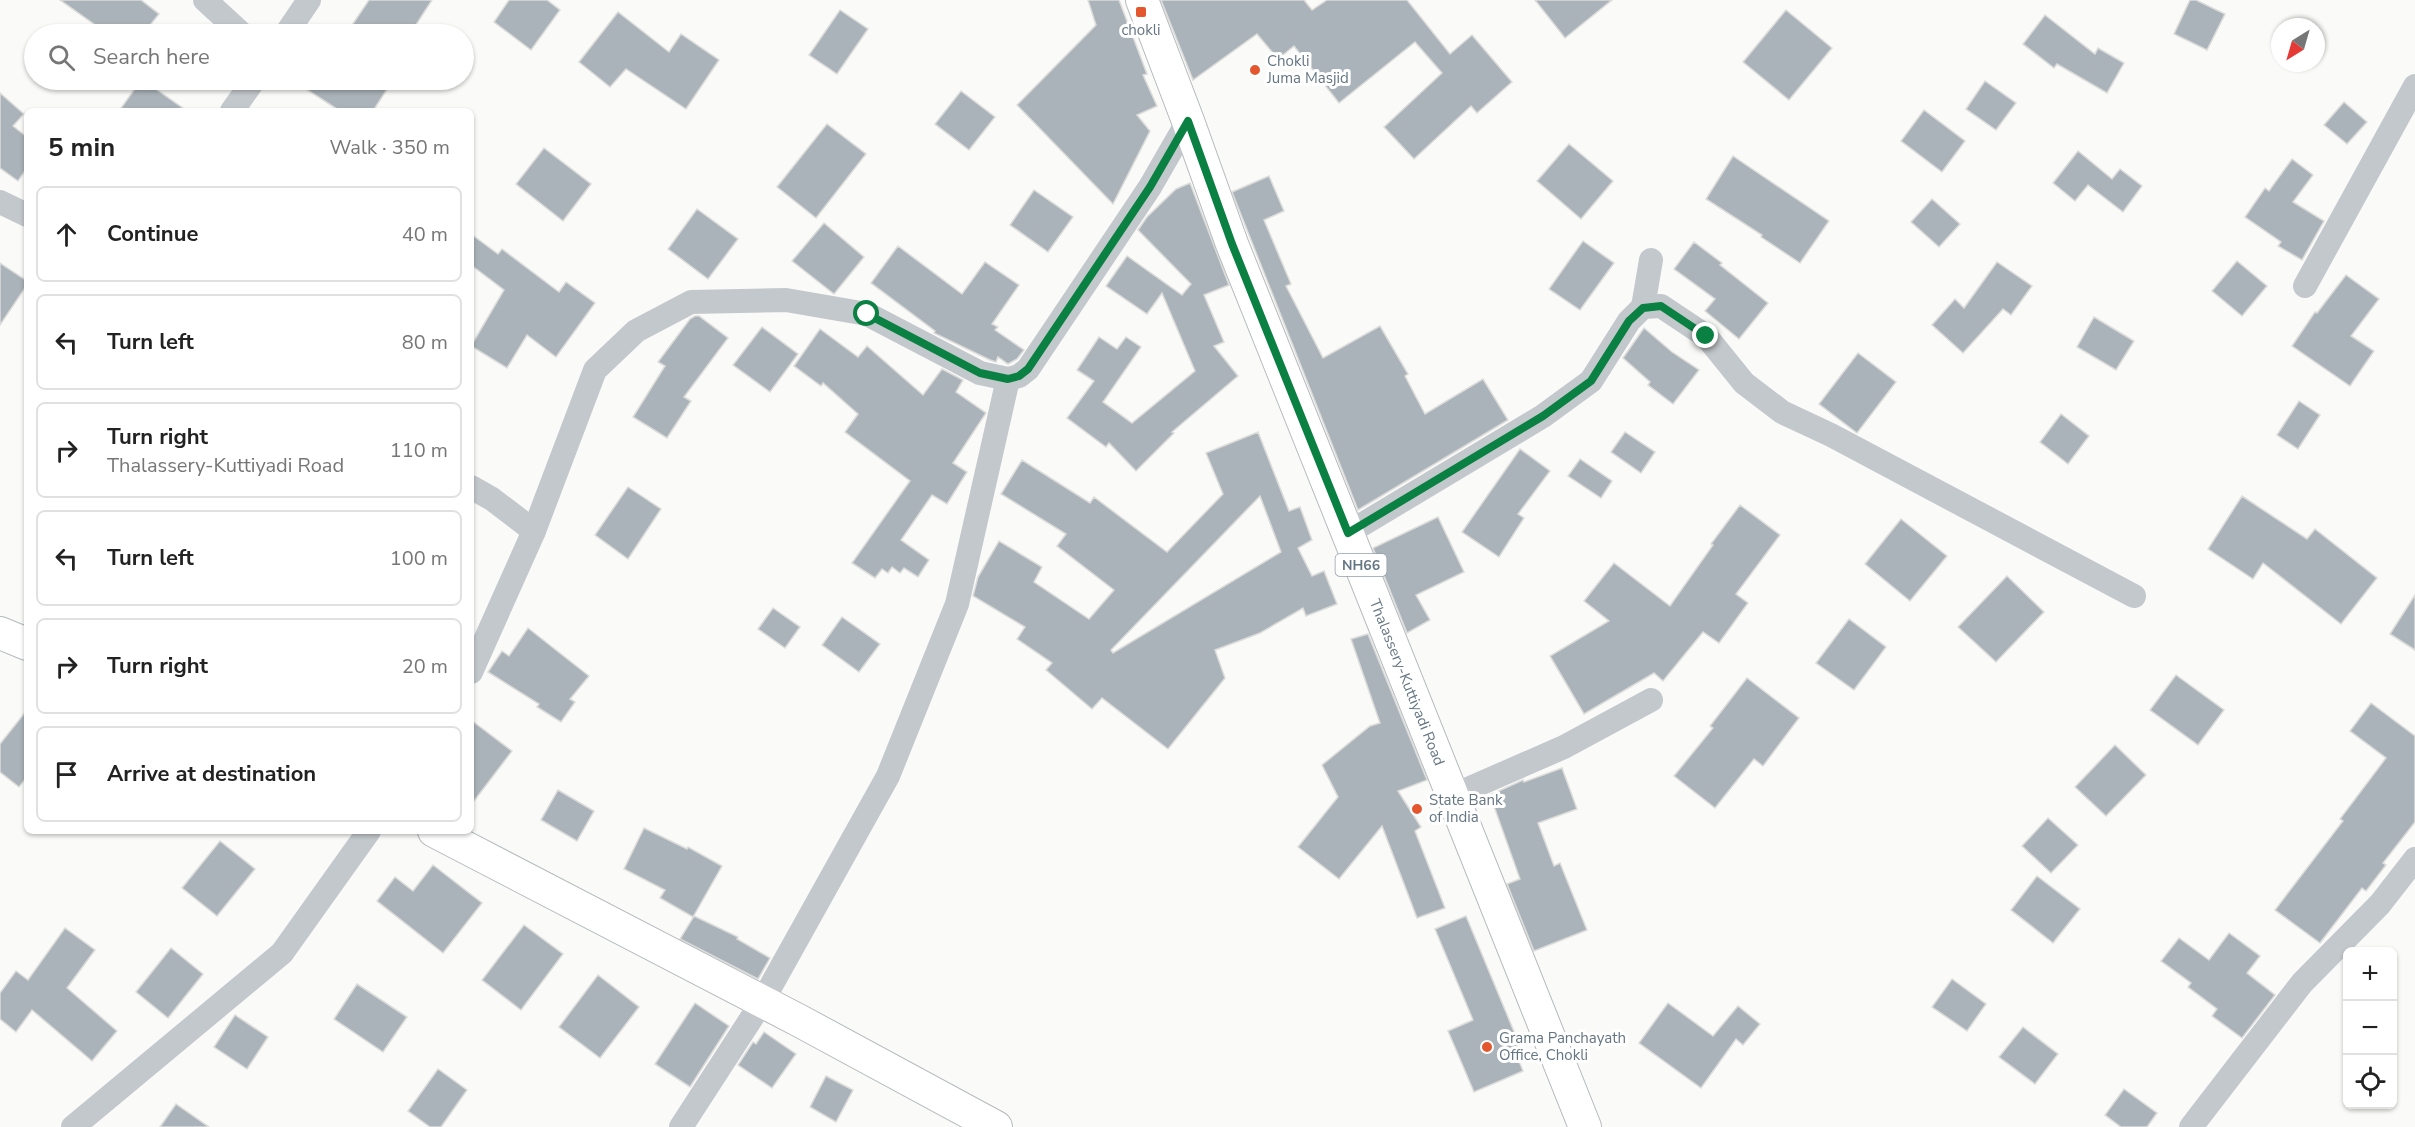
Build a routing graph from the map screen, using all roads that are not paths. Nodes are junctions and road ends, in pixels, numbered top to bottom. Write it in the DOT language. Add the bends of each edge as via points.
graph roads {
  1 [pos="205,0"];
  2 [pos="309,0"];
  3 [pos="1142,0"];
  4 [pos="231,24"];
  5 [pos="293,24"];
  6 [pos="2415,86"];
  7 [pos="247,90"];
  8 [pos="234,108"];
  9 [pos="1188,121"];
  10 [pos="0,202"];
  11 [pos="24,214"];
  12 [pos="1651,260"];
  13 [pos="2305,286"];
  14 [pos="1643,308"];
  15 [pos="1008,379"];
  16 [pos="474,489"];
  17 [pos="534,531"];
  18 [pos="1348,533"];
  19 [pos="2134,596"];
  20 [pos="0,633"];
  21 [pos="24,643"];
  22 [pos="474,665"];
  23 [pos="1651,700"];
  24 [pos="1452,796"];
  25 [pos="367,834"];
  26 [pos="440,834"];
  27 [pos="2415,859"];
  28 [pos="762,1002"];
  29 [pos="73,1127"];
  30 [pos="681,1127"];
  31 [pos="996,1127"];
  32 [pos="1585,1127"];
  33 [pos="2191,1127"];
  1 -- 4 [label="street"];
  2 -- 5 [label="street"];
  3 -- 9 [label="main road, Thalassery-Kuttiyadi Road / NH66"];
  6 -- 13 [label="street"];
  7 -- 8 [label="street"];
  9 -- 15 [label="street" via="1150,187 1028,369"];
  9 -- 18 [label="main road, Thalassery-Kuttiyadi Road / NH66" via="1232,244"];
  10 -- 11 [label="street"];
  12 -- 14 [label="street"];
  14 -- 18 [label="street" via="1629,321 1591,381 1543,416"];
  14 -- 19 [label="street" via="1661,306 1706,336 1744,382 1782,412"];
  15 -- 17 [label="street" via="980,373 867,314 786,300 691,302 636,331 595,370"];
  15 -- 28 [label="street" via="952,614 888,776"];
  16 -- 17 [label="street"];
  17 -- 22 [label="street"];
  18 -- 24 [label="main road, Thalassery-Kuttiyadi Road / NH66"];
  20 -- 21 [label="main road"];
  23 -- 24 [label="street" via="1564,747"];
  24 -- 32 [label="main road, Thalassery-Kuttiyadi Road / NH66"];
  25 -- 29 [label="street" via="282,953"];
  26 -- 28 [label="main road"];
  27 -- 33 [label="street" via="2380,904 2302,983"];
  28 -- 30 [label="street"];
  28 -- 31 [label="main road"];
}
